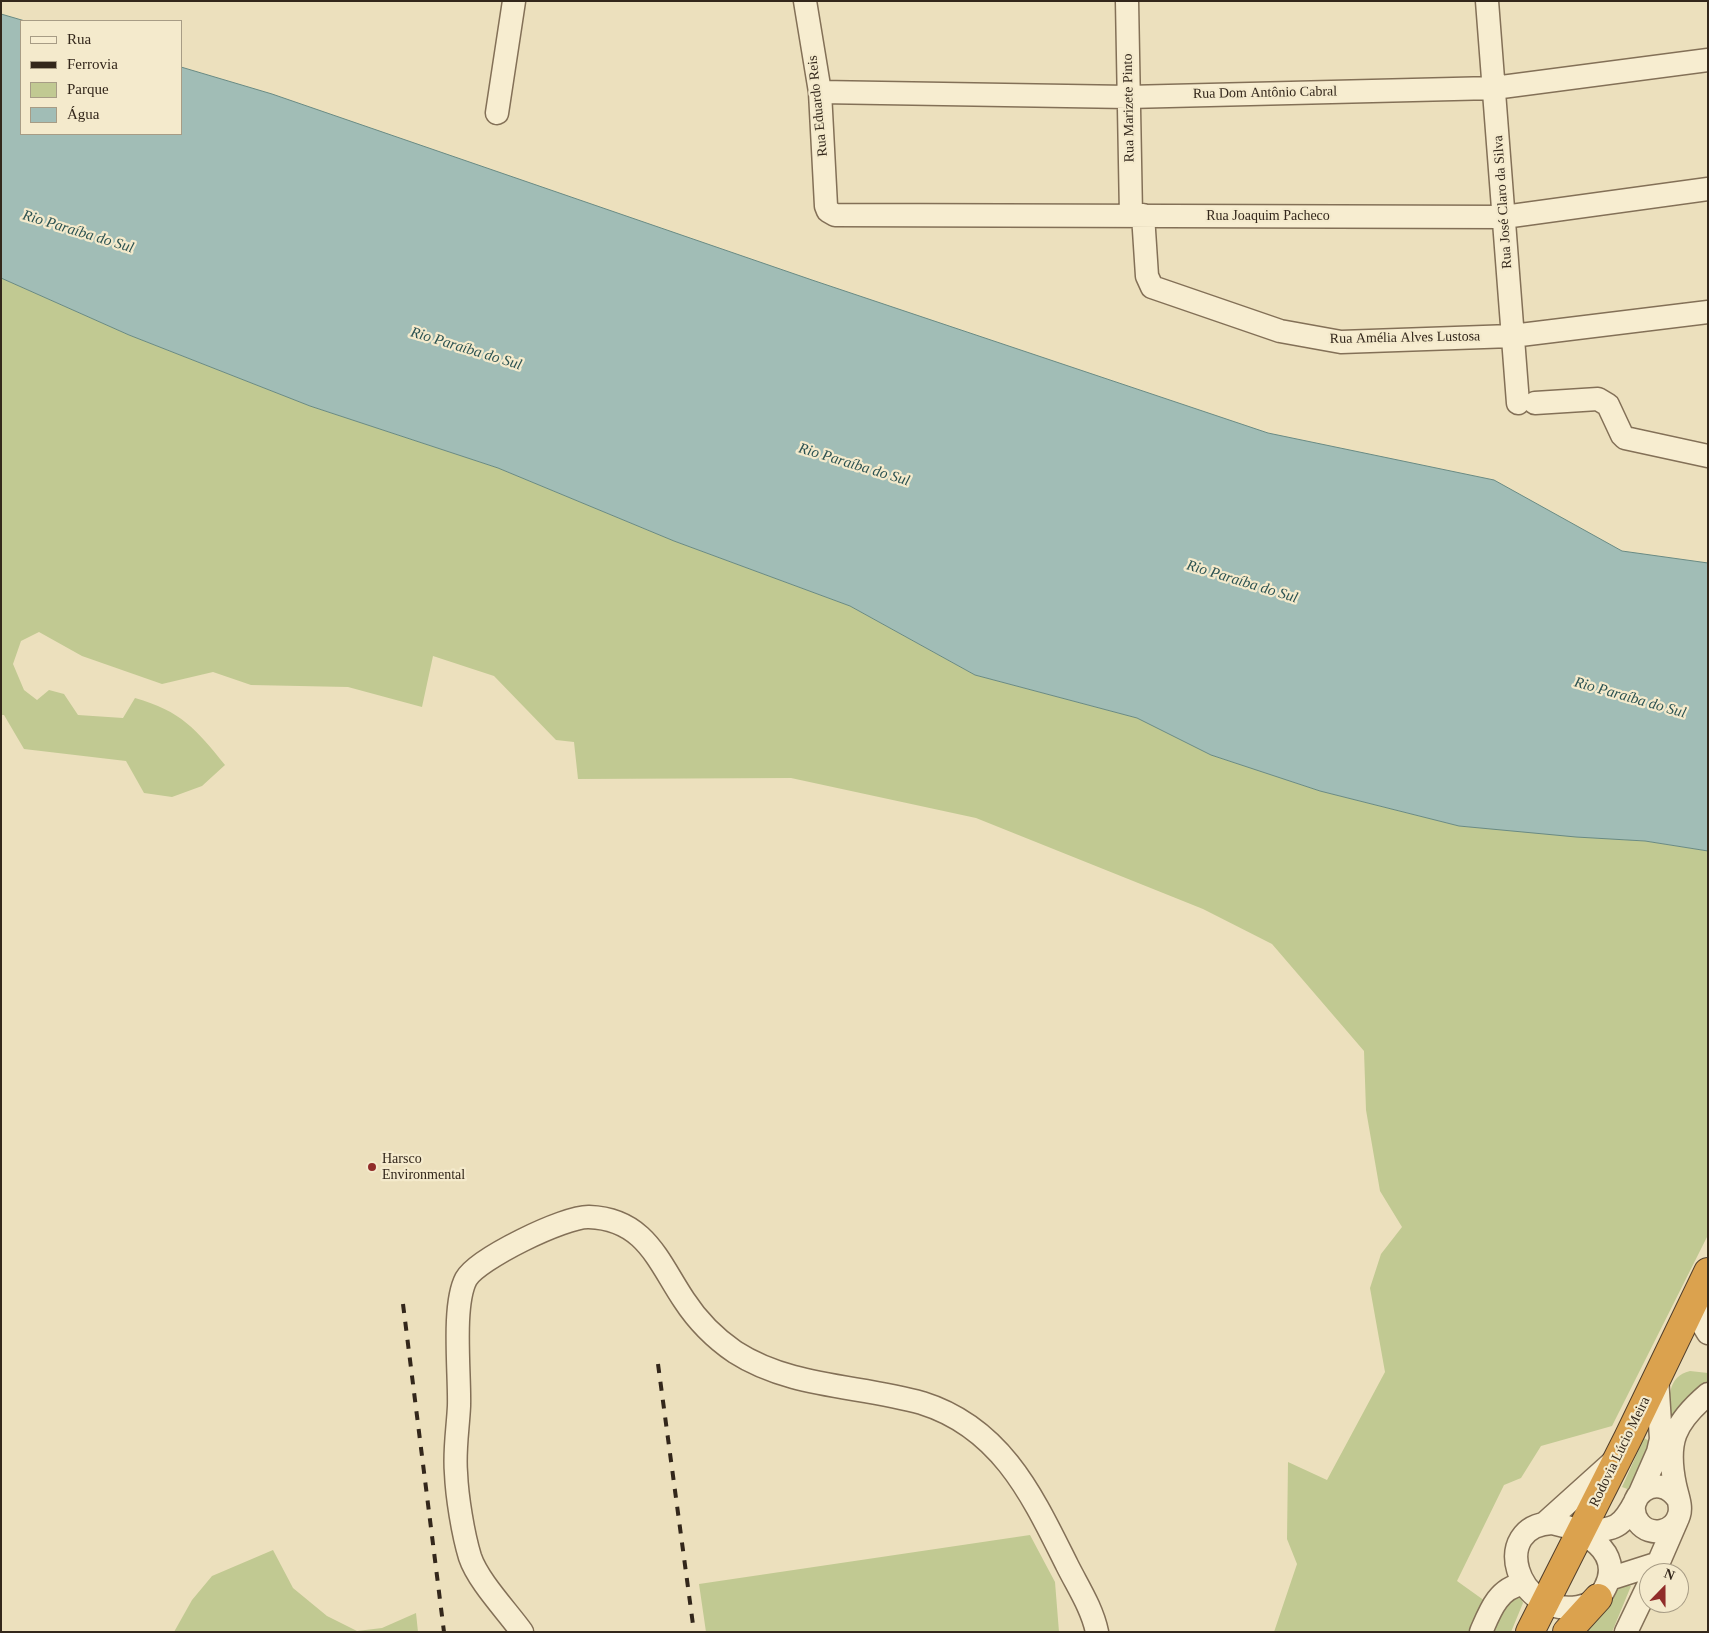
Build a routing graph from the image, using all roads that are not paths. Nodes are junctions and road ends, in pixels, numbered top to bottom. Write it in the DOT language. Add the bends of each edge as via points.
graph roads {
  1 [pos="514,1"];
  2 [pos="804,1"];
  3 [pos="1127,1"];
  4 [pos="1488,1"];
  5 [pos="1708,60"];
  6 [pos="1494,88"];
  7 [pos="820,92"];
  8 [pos="1128,97"];
  9 [pos="497,113"];
  10 [pos="1708,189"];
  11 [pos="828,211"];
  12 [pos="1137,215"];
  13 [pos="1504,217"];
  14 [pos="1708,312"];
  15 [pos="1512,336"];
  16 [pos="1708,456"];
  17 [pos="1708,1272"];
  18 [pos="1694,1297"];
  19 [pos="1708,1333"];
  20 [pos="1657,1377"];
  21 [pos="1708,1394"];
  22 [pos="1618,1457"];
  23 [pos="1638,1497"];
  24 [pos="1678,1510"];
  25 [pos="1544,1524"];
  26 [pos="1580,1532"];
  27 [pos="1658,1563"];
  28 [pos="1639,1575"];
  29 [pos="1523,1584"];
  30 [pos="1604,1588"];
  31 [pos="1546,1601"];
  32 [pos="1639,1605"];
  33 [pos="522,1632"];
  34 [pos="1097,1632"];
  35 [pos="1481,1632"];
  36 [pos="1530,1632"];
  37 [pos="1567,1632"];
  38 [pos="1626,1632"];
  1 -- 9 [label="street"];
  2 -- 7 [label="street, Rua Eduardo Reis"];
  3 -- 8 [label="street, Rua Marizete Pinto"];
  4 -- 6 [label="street, Rua José Claro da Silva"];
  5 -- 6 [label="street, Rua Dom Antônio Cabral"];
  6 -- 8 [label="street, Rua Dom Antônio Cabral"];
  6 -- 13 [label="street, Rua José Claro da Silva"];
  7 -- 8 [label="street, Rua Dom Antônio Cabral"];
  7 -- 11 [label="street, Rua Eduardo Reis"];
  8 -- 12 [label="street, Rua Marizete Pinto"];
  10 -- 13 [label="street, Rua Joaquim Pacheco"];
  11 -- 12 [label="street, Rua Joaquim Pacheco" via="835,215"];
  12 -- 13 [label="street, Rua Joaquim Pacheco"];
  12 -- 15 [label="street, Rua Amélia Alves Lustosa" via="1147,276 1152,287 1280,331 1340,342"];
  13 -- 15 [label="street, Rua José Claro da Silva"];
  14 -- 15 [label="street, Rua Amélia Alves Lustosa"];
  15 -- 16 [label="street, Rua José Claro da Silva" via="1527,403 1598,399 1608,406 1625,438"];
  17 -- 18 [label="highway, Rodovia Lúcio Meira"];
  18 -- 19 [label="street" via="1700,1320"];
  18 -- 20 [label="highway, Rodovia Lúcio Meira"];
  20 -- 22 [label="highway, Rodovia Lúcio Meira"];
  20 -- 23 [label="street" via="1661,1439"];
  21 -- 24 [label="street" via="1680,1426 1673,1442 1670,1456"];
  22 -- 25 [label="street"];
  22 -- 26 [label="highway, Rodovia Lúcio Meira"];
  23 -- 24 [label="street" via="1646,1488 1661,1486 1674,1493"];
  23 -- 24 [label="street" via="1636,1515 1651,1531 1666,1530"];
  23 -- 26 [label="street" via="1620,1525"];
  24 -- 27 [label="street"];
  25 -- 26 [label="street"];
  25 -- 29 [label="street" via="1528,1531 1519,1546 1516,1566"];
  26 -- 30 [label="street" via="1597,1543 1608,1558"];
  26 -- 31 [label="highway, Rodovia Lúcio Meira"];
  28 -- 30 [label="street"];
  29 -- 31 [label="street"];
  29 -- 35 [label="street" via="1507,1589 1498,1599"];
  30 -- 31 [label="street" via="1590,1604 1569,1608"];
  30 -- 37 [label="highway"];
  31 -- 36 [label="highway, Rodovia Lúcio Meira"];
  32 -- 38 [label="street"];
  33 -- 34 [label="street" via="470,1557 456,1470 460,1301 467,1278 481,1264 562,1222 588,1217 614,1222 638,1234 655,1251 700,1320 749,1360 804,1380 901,1398 939,1409 990,1444 1011,1464 1029,1490 1087,1604"];
}
